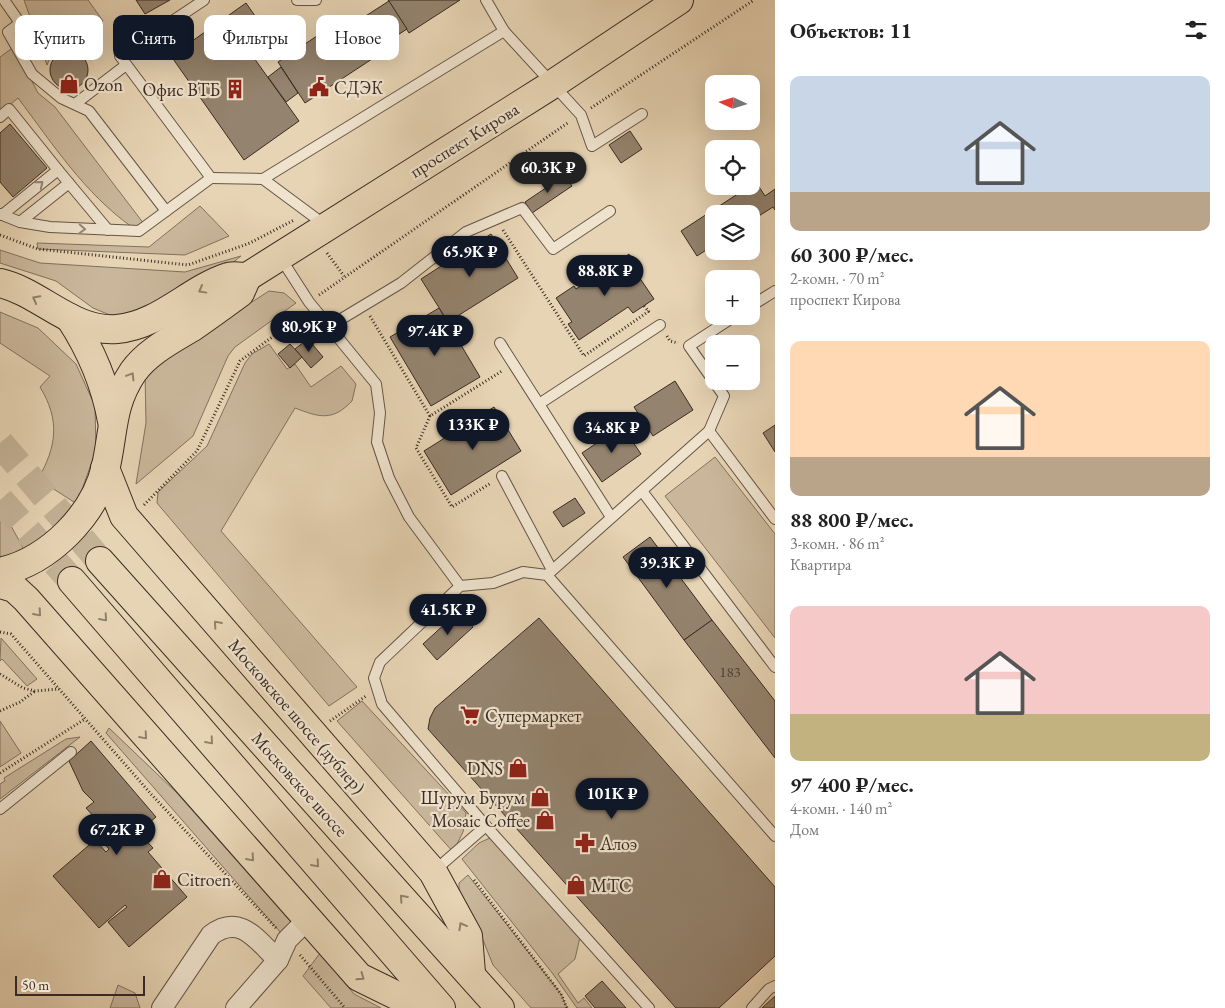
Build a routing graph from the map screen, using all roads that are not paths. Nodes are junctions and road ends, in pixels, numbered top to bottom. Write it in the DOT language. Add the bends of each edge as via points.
graph roads {
  1 [pos="4,0"];
  2 [pos="204,0"];
  3 [pos="297,0"];
  4 [pos="316,0"];
  5 [pos="486,0"];
  6 [pos="679,0"];
  7 [pos="504,30"];
  8 [pos="4,35"];
  9 [pos="126,65"];
  10 [pos="553,84"];
  11 [pos="75,104"];
  12 [pos="642,114"];
  13 [pos="0,117"];
  14 [pos="58,170"];
  15 [pos="211,178"];
  16 [pos="263,179"];
  17 [pos="69,183"];
  18 [pos="166,211"];
  19 [pos="610,211"];
  20 [pos="1,214"];
  21 [pos="20,222"];
  22 [pos="327,227"];
  23 [pos="108,230"];
  24 [pos="280,256"];
  25 [pos="247,277"];
  26 [pos="0,283"];
  27 [pos="775,291"];
  28 [pos="760,300"];
  29 [pos="70,318"];
  30 [pos="660,325"];
  31 [pos="722,325"];
  32 [pos="328,327"];
  33 [pos="500,343"];
  34 [pos="539,404"];
  35 [pos="112,421"];
  36 [pos="709,431"];
  37 [pos="105,468"];
  38 [pos="502,476"];
  39 [pos="642,491"];
  40 [pos="611,516"];
  41 [pos="775,519"];
  42 [pos="100,561"];
  43 [pos="0,572"];
  44 [pos="550,572"];
  45 [pos="72,582"];
  46 [pos="0,584"];
  47 [pos="460,586"];
  48 [pos="775,667"];
  49 [pos="71,752"];
  50 [pos="0,809"];
  51 [pos="486,826"];
  52 [pos="775,836"];
  53 [pos="433,872"];
  54 [pos="306,920"];
  55 [pos="278,960"];
  56 [pos="471,973"];
  57 [pos="775,986"];
  58 [pos="162,1008"];
  59 [pos="236,1008"];
  60 [pos="432,1008"];
  61 [pos="440,1008"];
  62 [pos="500,1008"];
  63 [pos="649,1008"];
  64 [pos="752,1008"];
  1 -- 8 [label="lane" via="20,23"];
  2 -- 9 [label="lane" via="120,56"];
  3 -- 4 [label="lane"];
  5 -- 7 [label="lane"];
  6 -- 10 [label="main road, проспект Кирова"];
  7 -- 10 [label="lane"];
  7 -- 16 [label="lane"];
  8 -- 11 [label="lane" via="32,74 61,98"];
  9 -- 11 [label="lane"];
  9 -- 15 [label="lane"];
  10 -- 12 [label="lane" via="580,114 592,146"];
  10 -- 22 [label="main road, проспект Кирова"];
  11 -- 18 [label="lane" via="89,111"];
  13 -- 14 [label="lane" via="9,109"];
  14 -- 17 [label="lane"];
  20 -- 14 [label="lane, one-way"];
  15 -- 16 [label="lane"];
  15 -- 18 [label="lane"];
  16 -- 22 [label="lane"];
  17 -- 21 [label="lane"];
  17 -- 23 [label="lane"];
  18 -- 23 [label="lane" via="139,231"];
  19 -- 32 [label="lane" via="553,249 522,208 466,232 401,283"];
  20 -- 21 [label="lane"];
  21 -- 23 [label="lane, one-way" via="50,228"];
  22 -- 24 [label="main road, проспект Кирова"];
  24 -- 25 [label="main road, проспект Кирова"];
  24 -- 32 [label="lane"];
  25 -- 29 [label="main road, one-way" via="229,276 137,325 116,329 96,327"];
  35 -- 25 [label="main road, one-way" via="127,383 140,363 240,293"];
  29 -- 26 [label="main road, one-way"];
  27 -- 28 [label="lane"];
  29 -- 35 [label="main road" via="99,370"];
  30 -- 34 [label="lane"];
  31 -- 36 [label="lane" via="689,346 724,396"];
  32 -- 47 [label="lane" via="376,384 380,412 377,442 389,478 409,517"];
  33 -- 34 [label="lane"];
  34 -- 40 [label="lane"];
  35 -- 37 [label="main road"];
  36 -- 39 [label="lane"];
  36 -- 41 [label="lane"];
  37 -- 43 [label="main road" via="86,511 62,538 31,560"];
  53 -- 37 [label="main road, Московское шоссе (дублер), one-way" via="124,516"];
  38 -- 44 [label="lane"];
  39 -- 40 [label="lane"];
  39 -- 48 [label="lane"];
  40 -- 44 [label="lane"];
  56 -- 42 [label="main road, Московское шоссе, one-way"];
  44 -- 47 [label="lane" via="523,572 493,584"];
  44 -- 52 [label="lane"];
  45 -- 61 [label="main road, one-way"];
  46 -- 54 [label="main road, one-way" via="14,588 26,599"];
  47 -- 51 [label="lane" via="380,662 374,678 382,704"];
  49 -- 50 [label="lane"];
  51 -- 53 [label="lane"];
  51 -- 63 [label="lane"];
  56 -- 53 [label="main road, Московское шоссе (дублер), one-way" via="468,936"];
  54 -- 55 [label="street" via="287,940"];
  54 -- 60 [label="main road, one-way" via="359,977 408,1001"];
  55 -- 58 [label="street" via="244,928 221,928 211,935"];
  55 -- 59 [label="street"];
  56 -- 62 [label="main road, Московское шоссе"];
  57 -- 64 [label="lane"];
}
